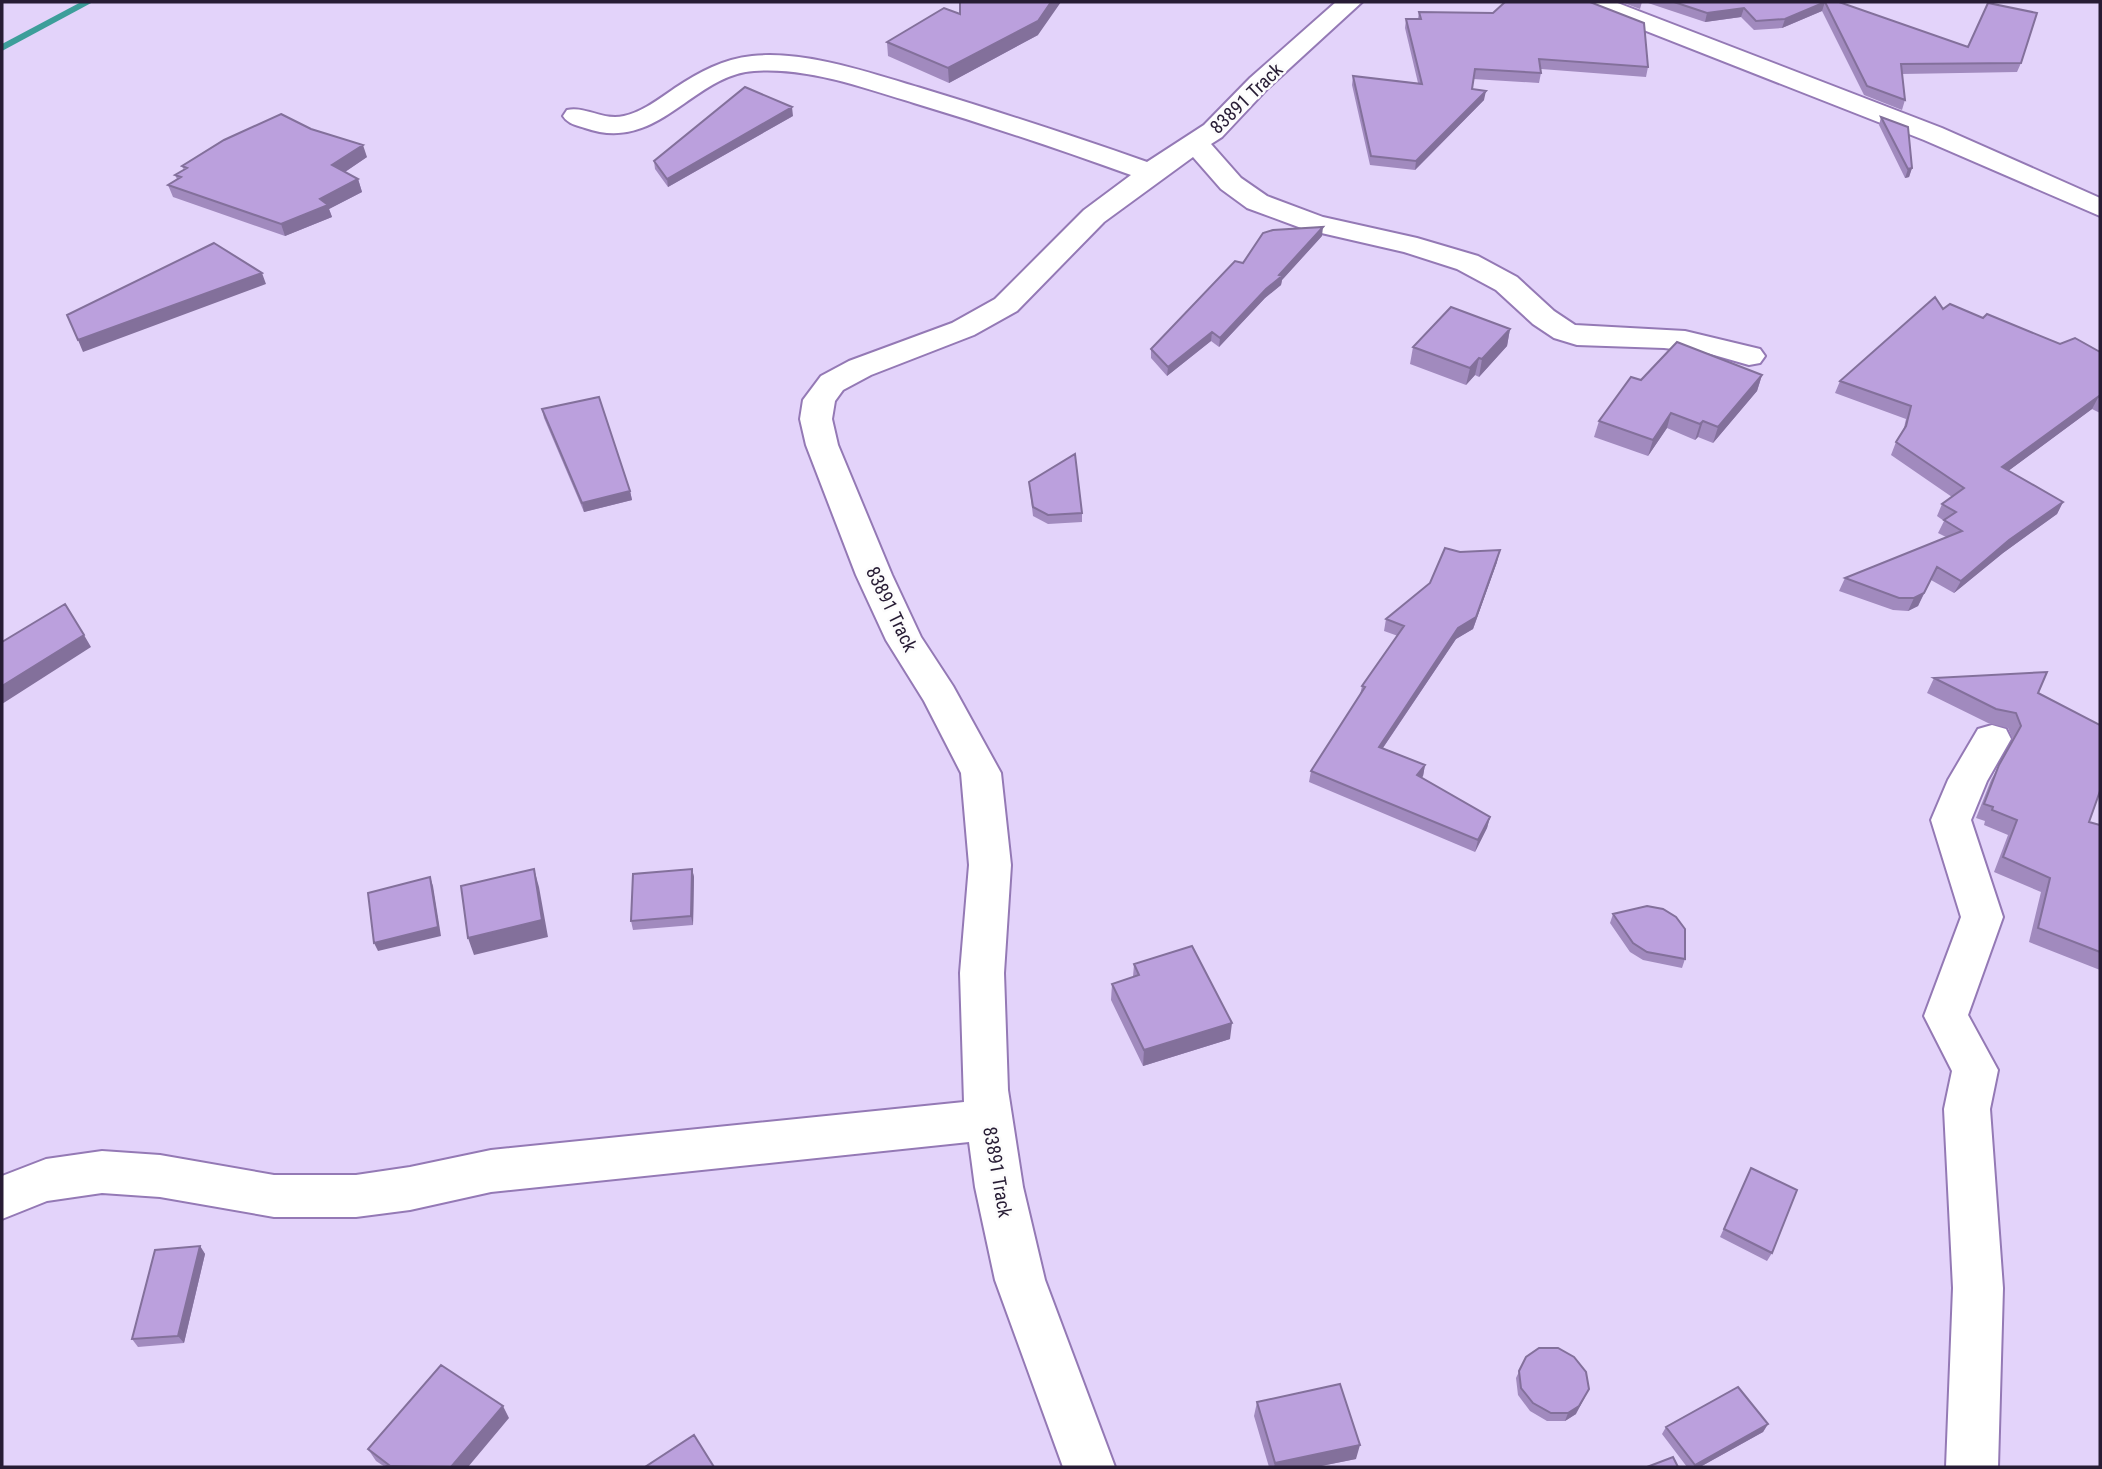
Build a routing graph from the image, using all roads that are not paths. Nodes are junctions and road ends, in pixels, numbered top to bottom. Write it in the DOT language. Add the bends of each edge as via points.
graph roads {
  1 [pos="1350,2"];
  2 [pos="1594,2"];
  3 [pos="576,116"];
  4 [pos="1196,143"];
  5 [pos="1151,173"];
  6 [pos="2100,208"];
  7 [pos="1749,356"];
  8 [pos="1992,739"];
  9 [pos="989,1120"];
  10 [pos="2,1198"];
  11 [pos="1089,1467"];
  12 [pos="1972,1467"];
  1 -- 4 [label="street, 83891 Track"];
  2 -- 6 [label="street" via="1933,134"];
  3 -- 5 [label="street" via="602,127 629,124 736,65 783,64 850,75 1014,124"];
  4 -- 5 [label="street, 83891 Track"];
  4 -- 7 [label="street" via="1225,179 1255,201 1284,214 1460,261 1497,277 1566,333 1686,339"];
  5 -- 9 [label="street, 83891 Track" via="1094,216 1006,305 963,329 860,368 832,383 819,400 816,419 821,445 874,575 904,640 940,695 981,774 990,865 982,973"];
  8 -- 12 [label="street" via="1951,820 1982,917 1946,1016 1975,1070 1966,1109 1978,1289"];
  9 -- 10 [label="street" via="491,1171 360,1197 274,1196 129,1172 48,1180"];
  9 -- 11 [label="street, 83891 Track" via="1020,1280"];
}
